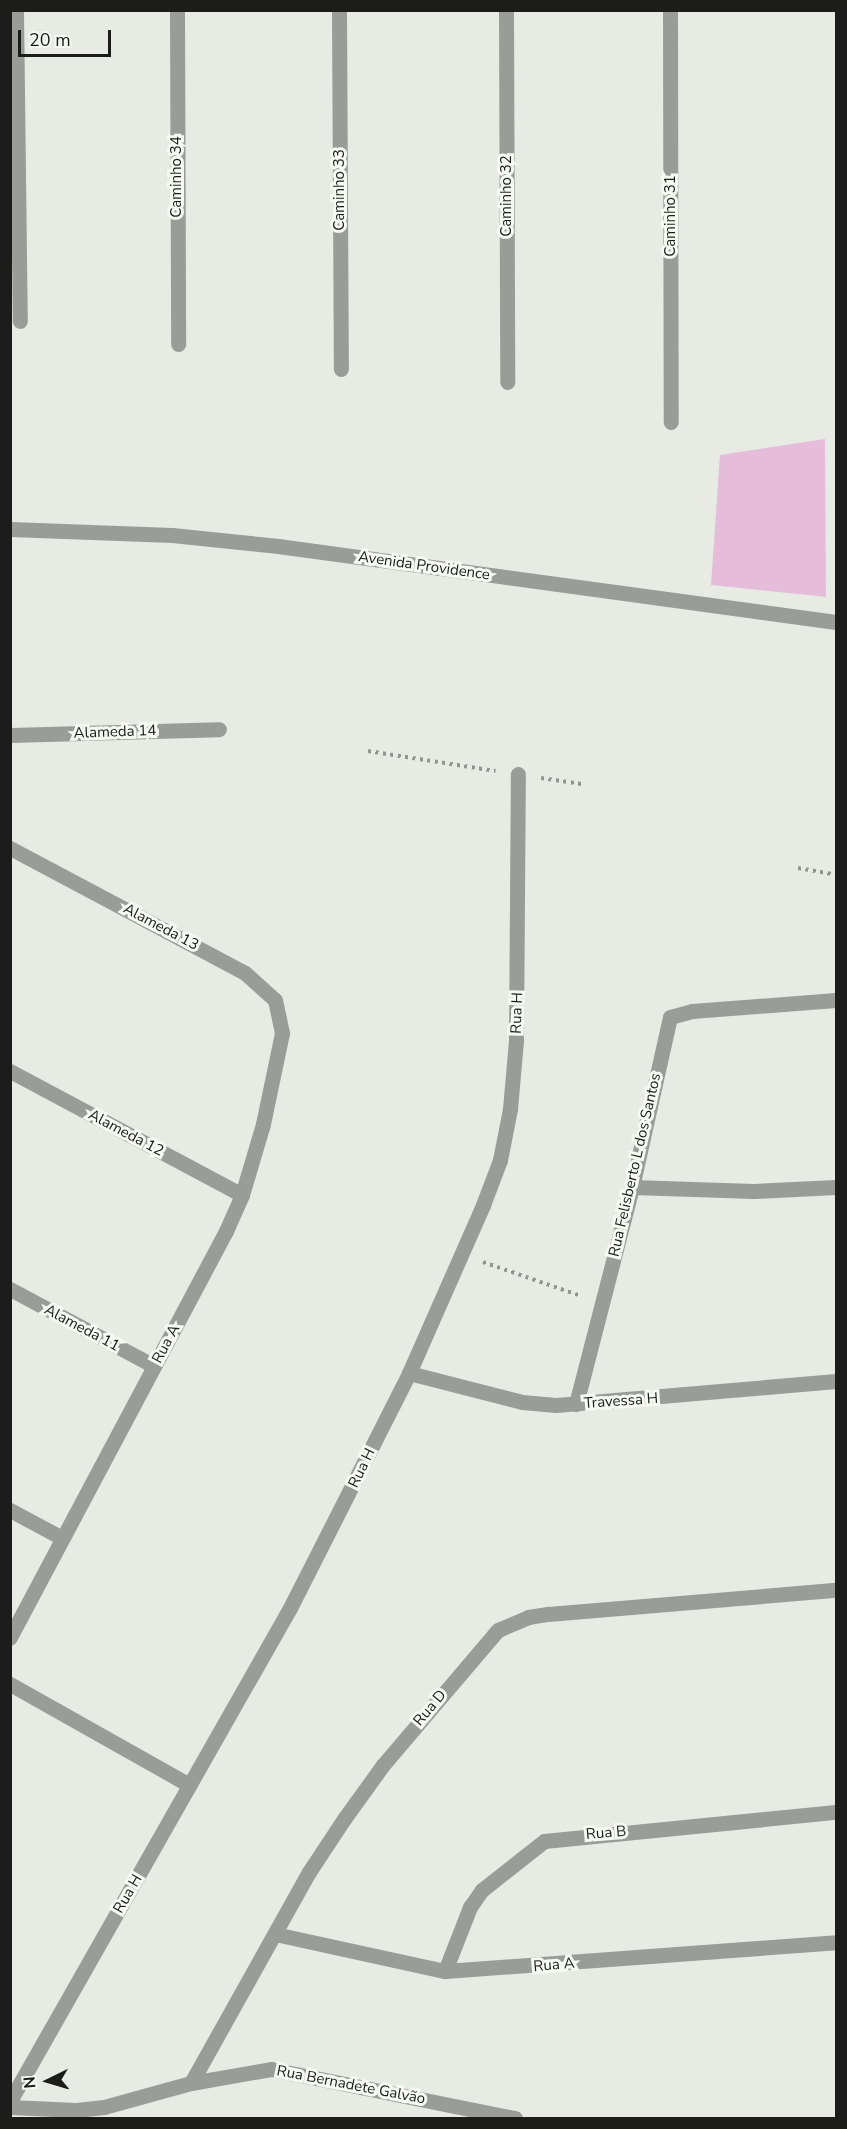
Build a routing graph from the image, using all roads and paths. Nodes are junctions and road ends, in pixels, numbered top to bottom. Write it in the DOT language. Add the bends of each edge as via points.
graph roads {
  1 [pos="16,10"];
  2 [pos="177,10"];
  3 [pos="339,10"];
  4 [pos="506,10"];
  5 [pos="670,10"];
  6 [pos="20,321"];
  7 [pos="178,344"];
  8 [pos="341,369"];
  9 [pos="507,382"];
  10 [pos="672,422"];
  11 [pos="10,529"];
  12 [pos="837,622"];
  13 [pos="219,729"];
  14 [pos="10,735"];
  15 [pos="369,751"];
  16 [pos="518,774"];
  17 [pos="582,784"];
  18 [pos="10,848"];
  19 [pos="798,868"];
  20 [pos="837,875"];
  21 [pos="837,1000"];
  22 [pos="282,1033"];
  23 [pos="10,1071"];
  24 [pos="633,1187"];
  25 [pos="837,1187"];
  26 [pos="242,1194"];
  27 [pos="462,1255"];
  28 [pos="10,1289"];
  29 [pos="602,1304"];
  30 [pos="154,1366"];
  31 [pos="410,1373"];
  32 [pos="837,1381"];
  33 [pos="576,1404"];
  34 [pos="10,1510"];
  35 [pos="62,1538"];
  36 [pos="837,1590"];
  37 [pos="10,1638"];
  38 [pos="10,1684"];
  39 [pos="189,1785"];
  40 [pos="837,1812"];
  41 [pos="275,1934"];
  42 [pos="837,1942"];
  43 [pos="445,1971"];
  44 [pos="191,2083"];
  45 [pos="10,2101"];
  46 [pos="10,2107"];
  47 [pos="515,2118"];
  1 -- 6 [label="street"];
  2 -- 7 [label="street, Caminho 34"];
  3 -- 8 [label="street, Caminho 33"];
  4 -- 9 [label="street, Caminho 32"];
  5 -- 10 [label="street, Caminho 31"];
  11 -- 12 [label="street, Avenida Providence" via="172,535 278,546"];
  13 -- 14 [label="street, Alameda 14"];
  15 -- 16 [label="path"];
  16 -- 17 [label="path"];
  16 -- 27 [label="street, Rua H" via="518,980 510,1109 500,1160"];
  18 -- 22 [label="street, Alameda 13" via="244,973 275,1000"];
  19 -- 20 [label="path"];
  21 -- 24 [label="street, Rua Felisberto L dos Santos" via="692,1011 670,1017"];
  22 -- 26 [label="street, Rua A" via="263,1124"];
  23 -- 26 [label="street, Alameda 12"];
  24 -- 25 [label="street" via="754,1191"];
  24 -- 29 [label="street, Rua Felisberto L dos Santos"];
  26 -- 30 [label="street, Rua A"];
  27 -- 29 [label="path"];
  27 -- 31 [label="street, Rua H"];
  28 -- 30 [label="street, Alameda 11"];
  29 -- 33 [label="street, Rua Felisberto L dos Santos"];
  30 -- 35 [label="street, Rua A"];
  31 -- 33 [label="street, Travessa H" via="522,1402"];
  31 -- 39 [label="street, Rua H" via="290,1608"];
  32 -- 33 [label="street, Travessa H"];
  34 -- 35 [label="street"];
  35 -- 37 [label="street, Rua A"];
  36 -- 41 [label="street, Rua D" via="548,1614 528,1617 498,1630 363,1791"];
  38 -- 39 [label="street"];
  39 -- 45 [label="street, Rua H"];
  40 -- 43 [label="street, Rua B" via="544,1841 482,1890 470,1907"];
  41 -- 43 [label="street, Rua A"];
  41 -- 44 [label="street, Rua D"];
  42 -- 43 [label="street, Rua A"];
  44 -- 46 [label="street, Rua Bernadete Galvão" via="76,2110"];
  44 -- 47 [label="street, Rua Bernadete Galvão" via="272,2069"];
}
